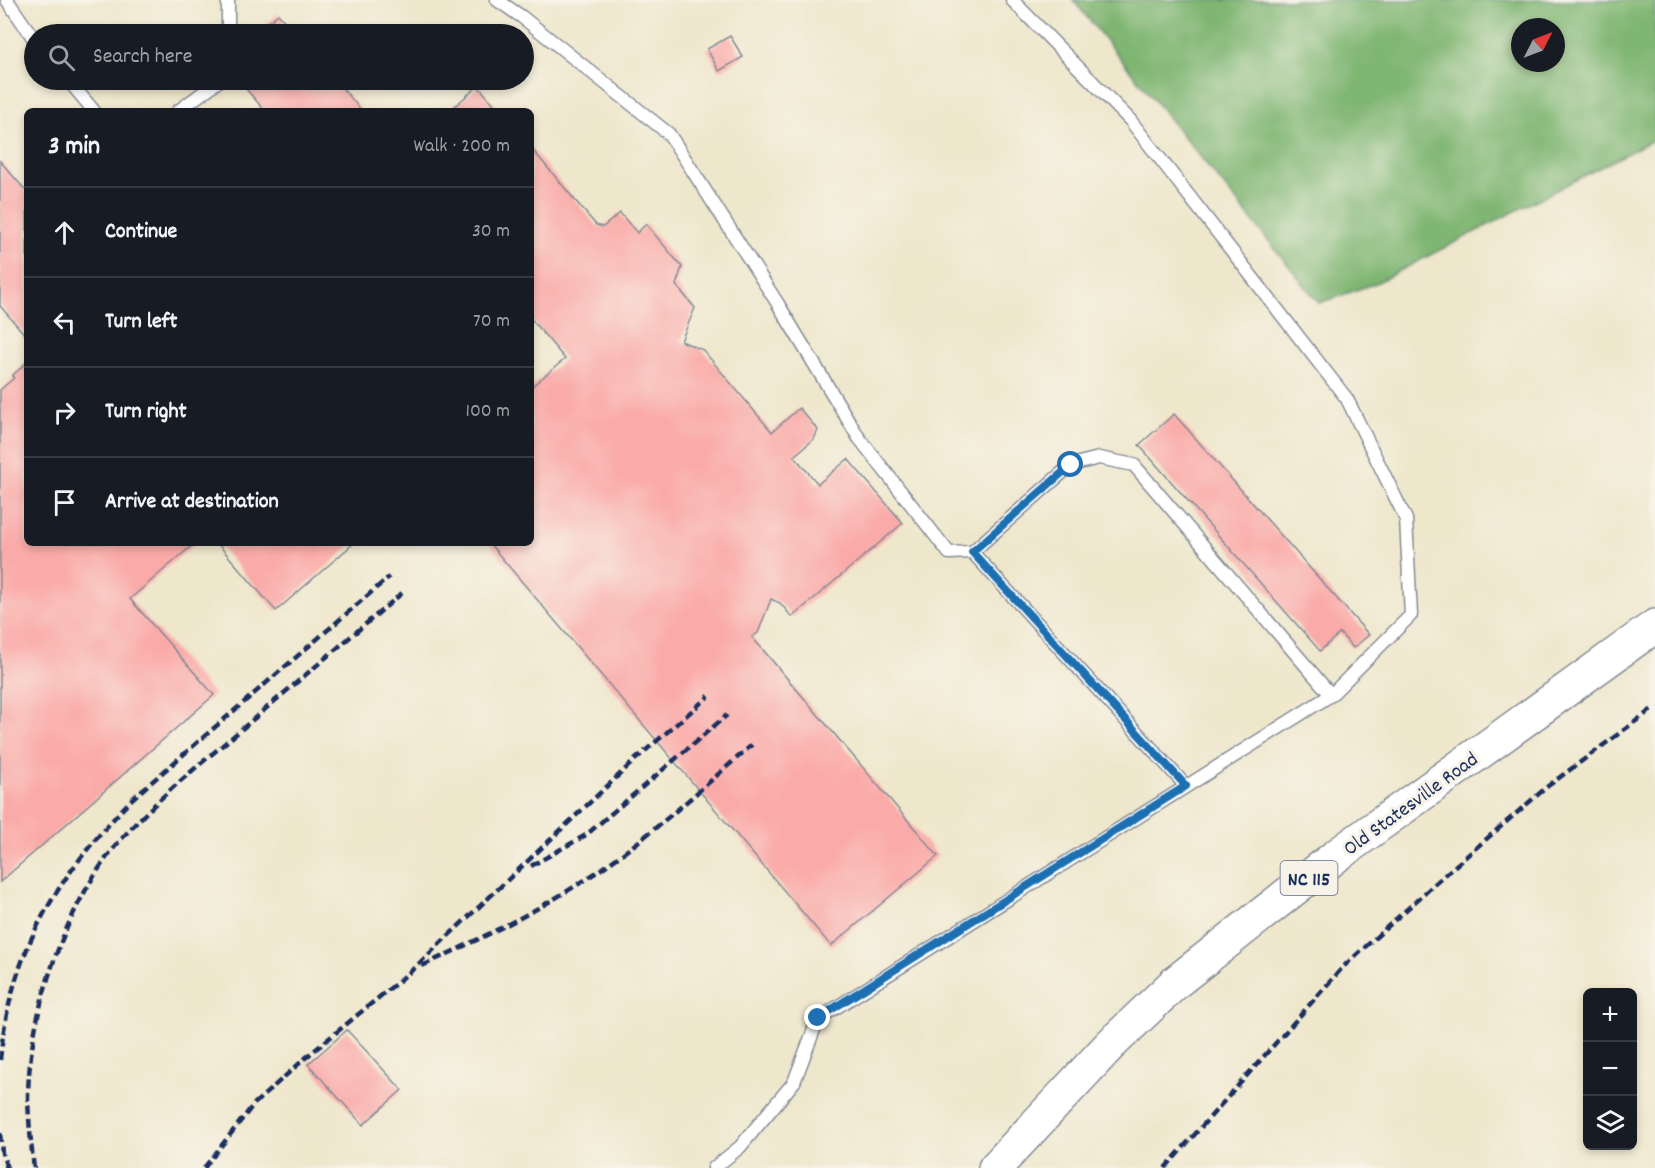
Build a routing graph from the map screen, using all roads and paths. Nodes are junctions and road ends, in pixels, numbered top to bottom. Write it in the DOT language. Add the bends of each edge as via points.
graph roads {
  1 [pos="7,0"];
  2 [pos="228,0"];
  3 [pos="497,0"];
  4 [pos="1012,0"];
  5 [pos="228,24"];
  6 [pos="531,24"];
  7 [pos="24,25"];
  8 [pos="534,27"];
  9 [pos="76,90"];
  10 [pos="206,90"];
  11 [pos="91,108"];
  12 [pos="182,108"];
  13 [pos="972,552"];
  14 [pos="1655,626"];
  15 [pos="1331,695"];
  16 [pos="1186,786"];
  17 [pos="714,1168"];
  18 [pos="995,1168"];
  1 -- 7 [label="lane"];
  2 -- 5 [label="lane"];
  3 -- 6 [label="lane"];
  4 -- 15 [label="lane" via="1130,120 1347,399 1406,519 1411,615"];
  8 -- 13 [label="lane" via="669,134 859,438 949,553"];
  9 -- 11 [label="lane"];
  10 -- 12 [label="lane"];
  13 -- 15 [label="lane" via="1071,465 1099,458 1134,465"];
  13 -- 16 [label="lane"];
  14 -- 18 [label="main road, Old Statesville Road / NC 115" via="1336,856 1176,982 1110,1045"];
  15 -- 16 [label="lane"];
  16 -- 17 [label="lane" via="818,1018 794,1082 740,1147"];
}
